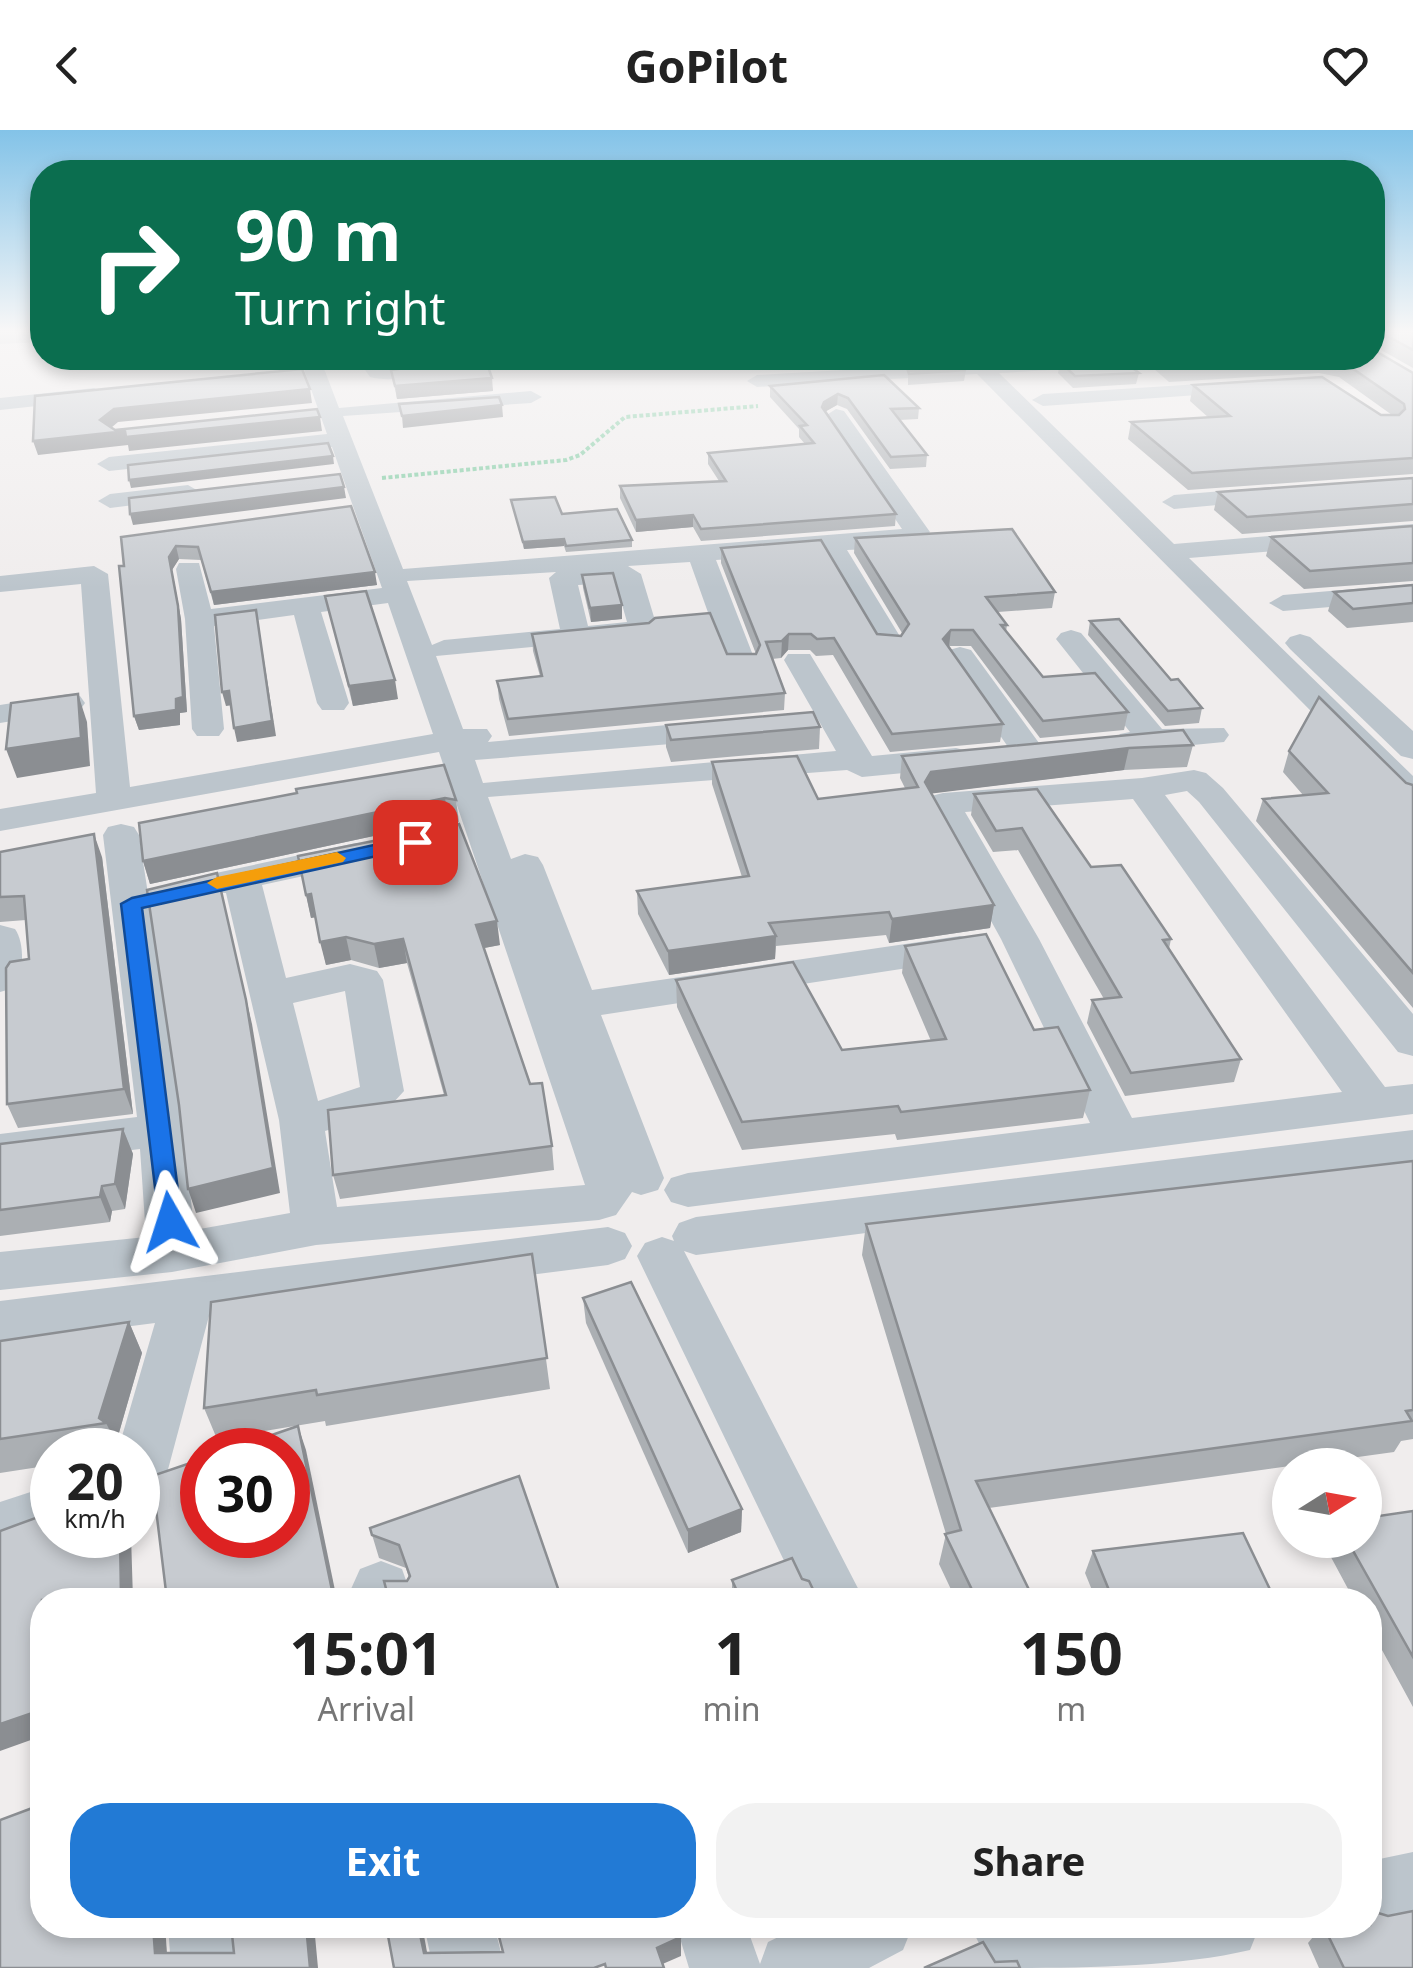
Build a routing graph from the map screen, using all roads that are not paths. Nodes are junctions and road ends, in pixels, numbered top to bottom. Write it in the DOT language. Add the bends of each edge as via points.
graph roads {
  1 [pos="354,416"];
  2 [pos="836,416"];
  3 [pos="1040,416"];
  4 [pos="1061,416"];
  5 [pos="333,418"];
  6 [pos="109,464"];
  7 [pos="227,470"];
  8 [pos="1290,493"];
  9 [pos="110,501"];
  10 [pos="1174,502"];
  11 [pos="1413,532"];
  12 [pos="830,542"];
  13 [pos="1201,550"];
  14 [pos="1168,552"];
  15 [pos="700,553"];
  16 [pos="189,569"];
  17 [pos="0,584"];
  18 [pos="405,584"];
  19 [pos="1413,592"];
  20 [pos="1261,598"];
  21 [pos="306,604"];
  22 [pos="199,620"];
  23 [pos="576,636"];
  24 [pos="1070,639"];
  25 [pos="889,642"];
  26 [pos="444,649"];
  27 [pos="960,656"];
  28 [pos="798,660"];
  29 [pos="741,663"];
  30 [pos="104,697"];
  31 [pos="332,703"];
  32 [pos="0,714"];
  33 [pos="834,719"];
  34 [pos="794,722"];
  35 [pos="756,726"];
  36 [pos="208,729"];
  37 [pos="465,735"];
  38 [pos="1213,736"];
  39 [pos="1153,739"];
  40 [pos="1099,744"];
  41 [pos="1063,747"];
  42 [pos="1413,749"];
  43 [pos="1027,750"];
  44 [pos="857,759"];
  45 [pos="1142,788"];
  46 [pos="496,789"];
  47 [pos="1413,794"];
  48 [pos="116,807"];
  49 [pos="0,820"];
  50 [pos="392,846"];
  51 [pos="241,877"];
  52 [pos="162,897"];
  53 [pos="2,937"];
  54 [pos="1020,939"];
  55 [pos="0,979"];
  56 [pos="273,994"];
  57 [pos="579,1005"];
  58 [pos="1413,1042"];
  59 [pos="1394,1102"];
  60 [pos="301,1120"];
  61 [pos="161,1130"];
  62 [pos="1120,1138"];
  63 [pos="1413,1146"];
  64 [pos="0,1150"];
  65 [pos="615,1204"];
  66 [pos="316,1228"];
  67 [pos="682,1228"];
  68 [pos="0,1271"];
  69 [pos="196,1281"];
  70 [pos="0,1322"];
  71 [pos="152,1428"];
  72 [pos="30,1518"];
  73 [pos="0,1528"];
  74 [pos="829,1588"];
  75 [pos="1413,1887"];
  76 [pos="1382,1893"];
  77 [pos="205,1938"];
  78 [pos="462,1938"];
  79 [pos="715,1938"];
  80 [pos="853,1938"];
  81 [pos="1127,1938"];
  82 [pos="1022,1952"];
  83 [pos="208,1968"];
  84 [pos="469,1968"];
  85 [pos="725,1968"];
  86 [pos="794,1968"];
  1 -- 5 [label="street"];
  2 -- 12 [label="street" via="918,532"];
  3 -- 14 [label="street"];
  4 -- 13 [label="street"];
  5 -- 7 [label="street"];
  5 -- 18 [label="street"];
  6 -- 7 [label="street"];
  7 -- 9 [label="street"];
  8 -- 10 [label="street"];
  11 -- 13 [label="street"];
  12 -- 15 [label="street"];
  12 -- 25 [label="street"];
  13 -- 14 [label="street"];
  13 -- 20 [label="street"];
  14 -- 47 [label="street"];
  15 -- 18 [label="street"];
  15 -- 29 [label="street"];
  16 -- 22 [label="street"];
  17 -- 30 [label="street" via="94,574"];
  18 -- 21 [label="street"];
  18 -- 26 [label="street"];
  18 -- 37 [label="street"];
  19 -- 20 [label="street"];
  20 -- 42 [label="street"];
  21 -- 22 [label="street"];
  21 -- 31 [label="street"];
  22 -- 36 [label="street"];
  23 -- 26 [label="street"];
  24 -- 39 [label="street"];
  26 -- 37 [label="street"];
  27 -- 43 [label="street"];
  28 -- 33 [label="street"];
  30 -- 32 [label="street"];
  30 -- 48 [label="street"];
  33 -- 34 [label="street"];
  33 -- 44 [label="street"];
  35 -- 37 [label="street"];
  37 -- 46 [label="street"];
  37 -- 48 [label="street"];
  37 -- 65 [label="street"];
  38 -- 39 [label="street"];
  39 -- 40 [label="street"];
  41 -- 43 [label="street"];
  43 -- 44 [label="street" via="863,768"];
  44 -- 46 [label="street"];
  45 -- 54 [label="street" via="943,803"];
  45 -- 58 [label="street" via="1188,780 1203,786"];
  45 -- 59 [label="street"];
  46 -- 57 [label="street"];
  48 -- 49 [label="street" via="78,804"];
  48 -- 52 [label="street"];
  50 -- 51 [label="street"];
  51 -- 52 [label="street"];
  51 -- 56 [label="street"];
  52 -- 61 [label="street"];
  53 -- 55 [label="street"];
  54 -- 57 [label="street"];
  54 -- 62 [label="street"];
  56 -- 60 [label="street"];
  56 -- 60 [label="street" via="350,977 364,980 380,1096"];
  57 -- 65 [label="street"];
  59 -- 62 [label="street"];
  60 -- 66 [label="street"];
  61 -- 64 [label="street"];
  61 -- 69 [label="street"];
  62 -- 67 [label="street"];
  63 -- 67 [label="street"];
  65 -- 66 [label="street"];
  65 -- 67 [label="street" via="675,1182"];
  65 -- 67 [label="street" via="634,1257"];
  65 -- 69 [label="street"];
  66 -- 69 [label="street" via="233,1243"];
  67 -- 74 [label="street"];
  68 -- 69 [label="street"];
  69 -- 70 [label="street"];
  69 -- 71 [label="street"];
  72 -- 73 [label="street"];
  75 -- 76 [label="street"];
  77 -- 83 [label="street"];
  78 -- 84 [label="street"];
  79 -- 85 [label="street"];
  80 -- 86 [label="street"];
  81 -- 82 [label="street"];
}
